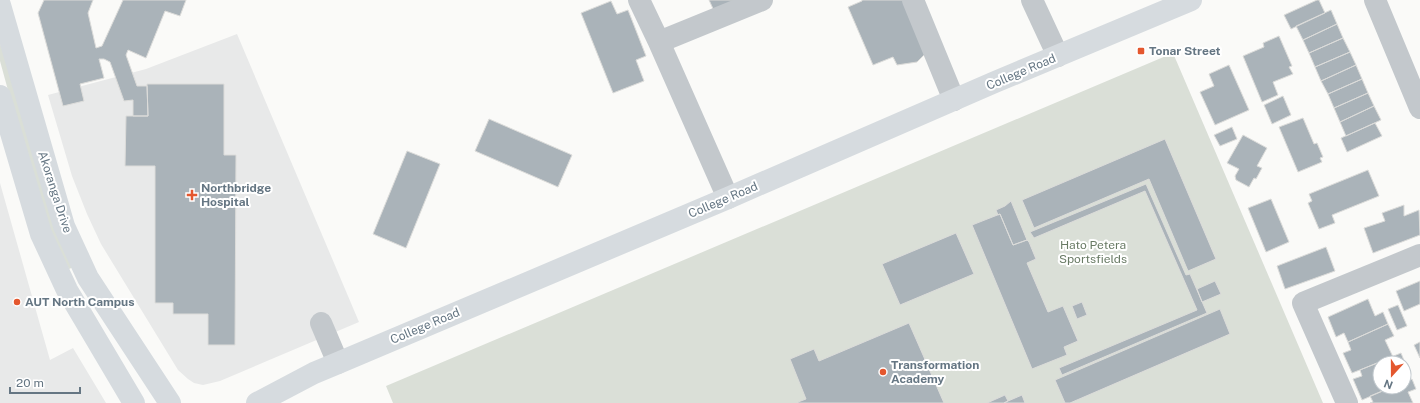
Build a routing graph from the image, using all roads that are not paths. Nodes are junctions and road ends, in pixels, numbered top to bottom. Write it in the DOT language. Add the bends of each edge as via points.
graph roads {
  1 [pos="639,0"];
  2 [pos="762,0"];
  3 [pos="913,0"];
  4 [pos="1032,0"];
  5 [pos="1190,0"];
  6 [pos="1375,0"];
  7 [pos="0,5"];
  8 [pos="659,42"];
  9 [pos="1058,56"];
  10 [pos="0,96"];
  11 [pos="954,100"];
  12 [pos="1420,108"];
  13 [pos="728,198"];
  14 [pos="1420,254"];
  15 [pos="321,323"];
  16 [pos="338,363"];
  17 [pos="134,403"];
  18 [pos="170,403"];
  19 [pos="257,403"];
  20 [pos="1346,403"];
  1 -- 8 [label="street"];
  2 -- 8 [label="street"];
  3 -- 11 [label="street"];
  4 -- 9 [label="street"];
  5 -- 9 [label="main road, College Road"];
  6 -- 12 [label="street"];
  7 -- 18 [label="main road, Akoranga Drive" via="64,226 88,278"];
  8 -- 13 [label="street"];
  9 -- 11 [label="main road, College Road"];
  10 -- 17 [label="main road, Akoranga Drive" via="41,234 67,290"];
  11 -- 13 [label="main road, College Road"];
  13 -- 16 [label="main road, College Road"];
  14 -- 20 [label="street" via="1303,303"];
  15 -- 16 [label="street"];
  16 -- 19 [label="main road, College Road"];
}
